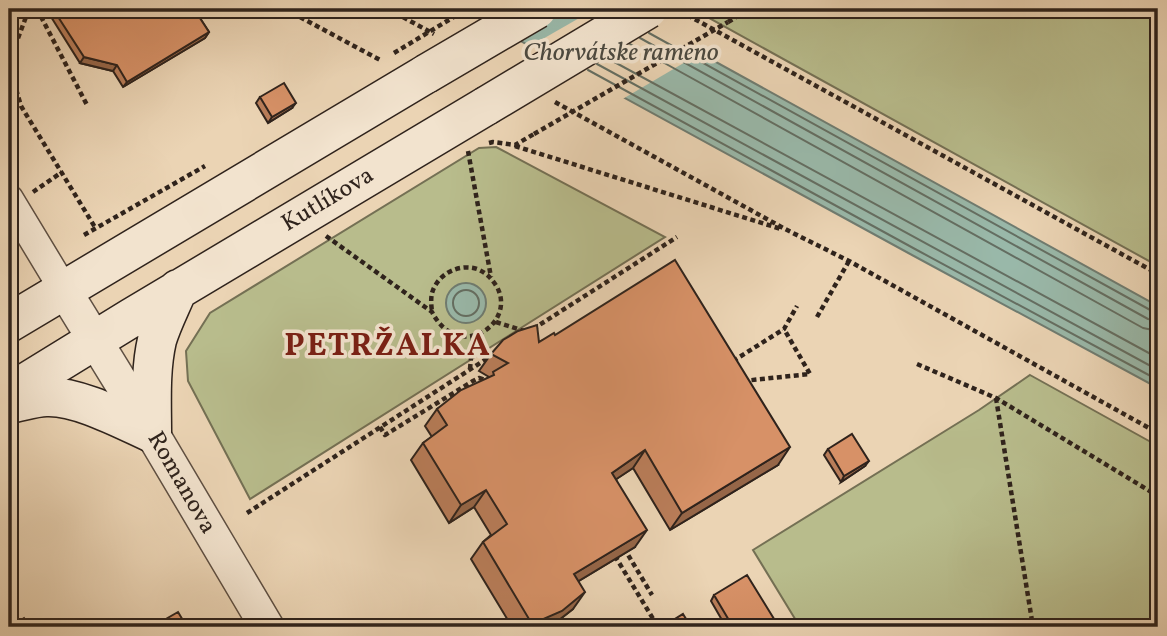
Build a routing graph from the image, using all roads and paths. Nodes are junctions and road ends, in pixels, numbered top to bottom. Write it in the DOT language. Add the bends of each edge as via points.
graph roads {
  1 [pos="29,9"];
  2 [pos="37,9"];
  3 [pos="285,9"];
  4 [pos="467,9"];
  5 [pos="537,9"];
  6 [pos="648,9"];
  7 [pos="676,9"];
  8 [pos="750,9"];
  9 [pos="394,53"];
  10 [pos="382,61"];
  11 [pos="9,63"];
  12 [pos="11,87"];
  13 [pos="543,96"];
  14 [pos="87,105"];
  15 [pos="480,144"];
  16 [pos="514,145"];
  17 [pos="457,153"];
  18 [pos="9,199"];
  19 [pos="96,229"];
  20 [pos="793,233"];
  21 [pos="323,234"];
  22 [pos="677,237"];
  23 [pos="849,261"];
  24 [pos="1158,274"];
  25 [pos="491,278"];
  26 [pos="178,289"];
  27 [pos="64,290"];
  28 [pos="797,306"];
  29 [pos="432,312"];
  30 [pos="817,317"];
  31 [pos="495,321"];
  32 [pos="9,323"];
  33 [pos="784,329"];
  34 [pos="528,332"];
  35 [pos="473,336"];
  36 [pos="518,339"];
  37 [pos="94,340"];
  38 [pos="498,351"];
  39 [pos="731,363"];
  40 [pos="917,364"];
  41 [pos="470,369"];
  42 [pos="490,382"];
  43 [pos="731,382"];
  44 [pos="9,393"];
  45 [pos="996,398"];
  46 [pos="9,404"];
  47 [pos="380,427"];
  48 [pos="152,433"];
  49 [pos="1158,433"];
  50 [pos="1158,496"];
  51 [pos="247,513"];
  52 [pos="622,545"];
  53 [pos="612,551"];
  54 [pos="652,595"];
  55 [pos="267,627"];
  56 [pos="658,627"];
  57 [pos="1033,627"];
  1 -- 11 [label="path"];
  2 -- 14 [label="path"];
  3 -- 10 [label="path"];
  4 -- 9 [label="path, bridge"];
  5 -- 27 [label="main road, bridge"];
  6 -- 26 [label="main road, Kutlíkova, bridge"];
  7 -- 24 [label="path"];
  8 -- 16 [label="path, bridge"];
  11 -- 12 [label="path"];
  12 -- 19 [label="path"];
  13 -- 20 [label="path"];
  15 -- 16 [label="path"];
  16 -- 20 [label="path"];
  17 -- 25 [label="path" via="467,147"];
  18 -- 27 [label="street"];
  20 -- 23 [label="path"];
  21 -- 29 [label="path"];
  22 -- 34 [label="path"];
  23 -- 30 [label="path"];
  23 -- 49 [label="path"];
  25 -- 29 [label="path" via="480,270 454,269 435,286"];
  25 -- 31 [label="path" via="499,291"];
  26 -- 37 [label="main road, Kutlíkova"];
  26 -- 48 [label="main road" via="157,343"];
  27 -- 32 [label="main road"];
  27 -- 37 [label="street, Romanova"];
  28 -- 33 [label="path"];
  29 -- 35 [label="path" via="448,332"];
  31 -- 34 [label="path"];
  31 -- 35 [label="path"];
  33 -- 39 [label="path"];
  33 -- 43 [label="path" via="810,374"];
  34 -- 36 [label="path"];
  35 -- 41 [label="path"];
  37 -- 44 [label="main road, Kutlíkova"];
  37 -- 48 [label="street, Romanova"];
  38 -- 41 [label="path"];
  40 -- 45 [label="path"];
  41 -- 47 [label="path"];
  42 -- 47 [label="path" via="472,381 385,435"];
  45 -- 50 [label="path"];
  45 -- 57 [label="path"];
  46 -- 48 [label="main road" via="64,398"];
  47 -- 51 [label="path"];
  48 -- 55 [label="street, Romanova"];
  52 -- 54 [label="path"];
  53 -- 56 [label="path"];
}
